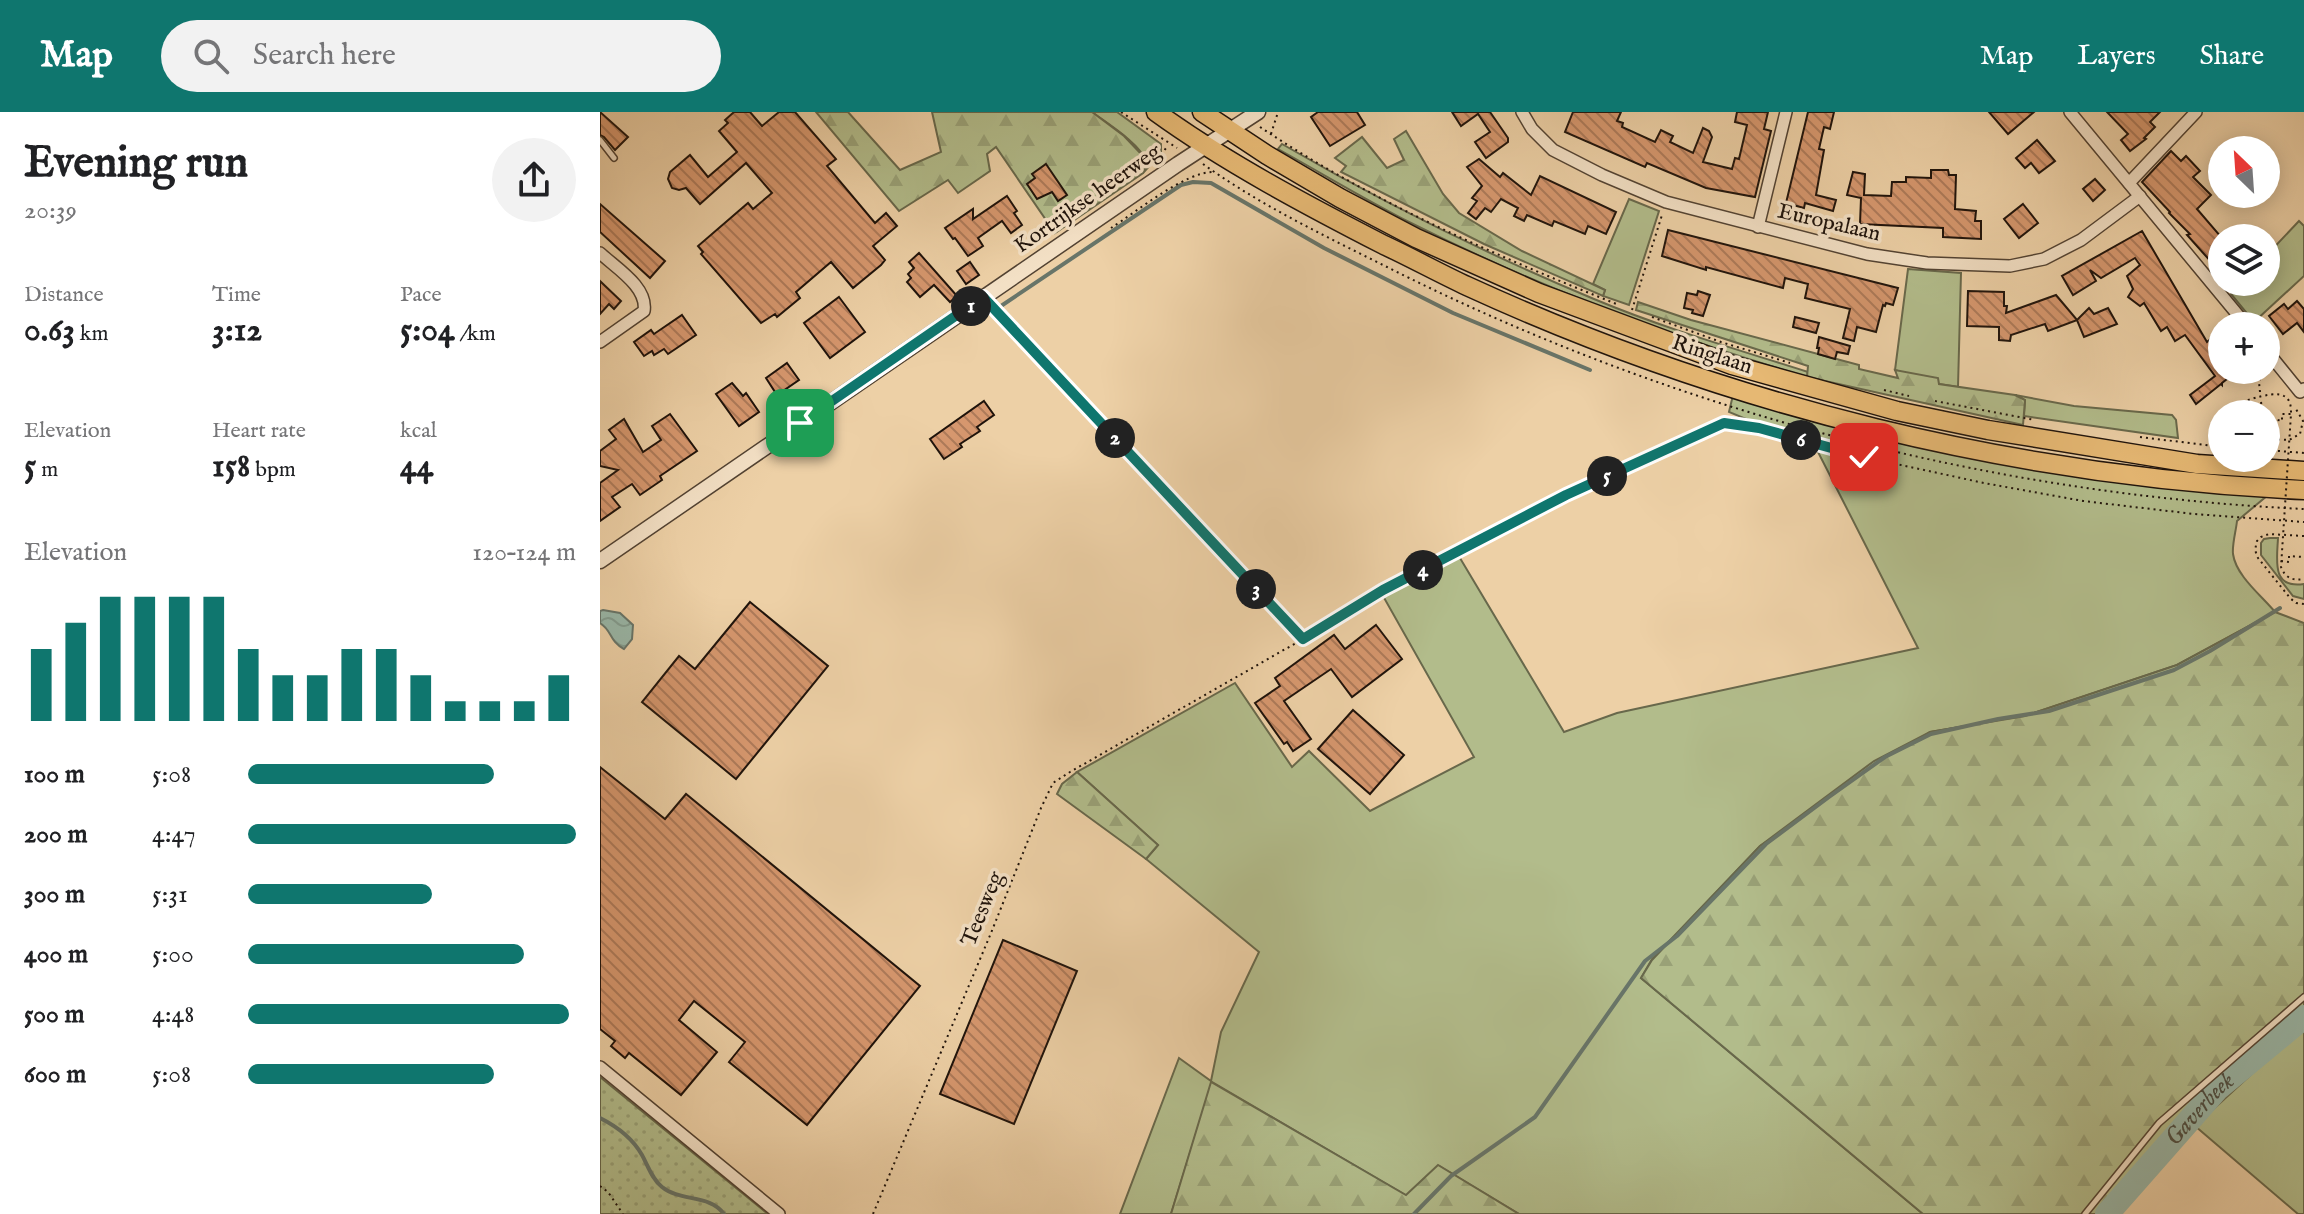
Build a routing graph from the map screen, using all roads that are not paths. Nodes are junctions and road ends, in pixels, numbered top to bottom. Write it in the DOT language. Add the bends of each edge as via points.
graph roads {
  1 [pos="1156,112"];
  2 [pos="1202,112"];
  3 [pos="1258,112"];
  4 [pos="1522,112"];
  5 [pos="1786,112"];
  6 [pos="2070,112"];
  7 [pos="2196,112"];
  8 [pos="1229,130"];
  9 [pos="600,140"];
  10 [pos="1207,145"];
  11 [pos="614,158"];
  12 [pos="2129,183"];
  13 [pos="2140,196"];
  14 [pos="1758,227"];
  15 [pos="600,253"];
  16 [pos="2235,312"];
  17 [pos="600,342"];
  18 [pos="2280,366"];
  19 [pos="2302,391"];
  20 [pos="2304,471"];
  21 [pos="2304,490"];
  22 [pos="600,561"];
  23 [pos="2304,997"];
  24 [pos="600,1067"];
  25 [pos="779,1214"];
  26 [pos="2085,1214"];
  1 -- 10 [label="main road, Ringlaan"];
  2 -- 8 [label="main road, Ringlaan"];
  3 -- 8 [label="street, Kortrijkse heerweg"];
  4 -- 14 [label="street, Europalaan" via="1553,150 1602,175 1666,202"];
  5 -- 14 [label="street"];
  6 -- 12 [label="street"];
  7 -- 12 [label="street"];
  8 -- 10 [label="street, Kortrijkse heerweg"];
  8 -- 20 [label="main road, Ringlaan" via="1416,238 1539,293 1732,365 1988,430 2197,464"];
  9 -- 11 [label="lane"];
  10 -- 21 [label="main road, Ringlaan" via="1339,222 1466,286 1660,364 1768,399 1872,427 2088,470"];
  10 -- 22 [label="street, Kortrijkse heerweg"];
  12 -- 13 [label="street"];
  13 -- 14 [label="street, Europalaan" via="2081,240 2044,259 2010,266 1867,254"];
  13 -- 16 [label="street"];
  15 -- 17 [label="street" via="642,292 645,302 644,311"];
  18 -- 19 [label="street"];
  23 -- 26 [label="lane" via="2159,1123"];
  24 -- 25 [label="street"];
}
